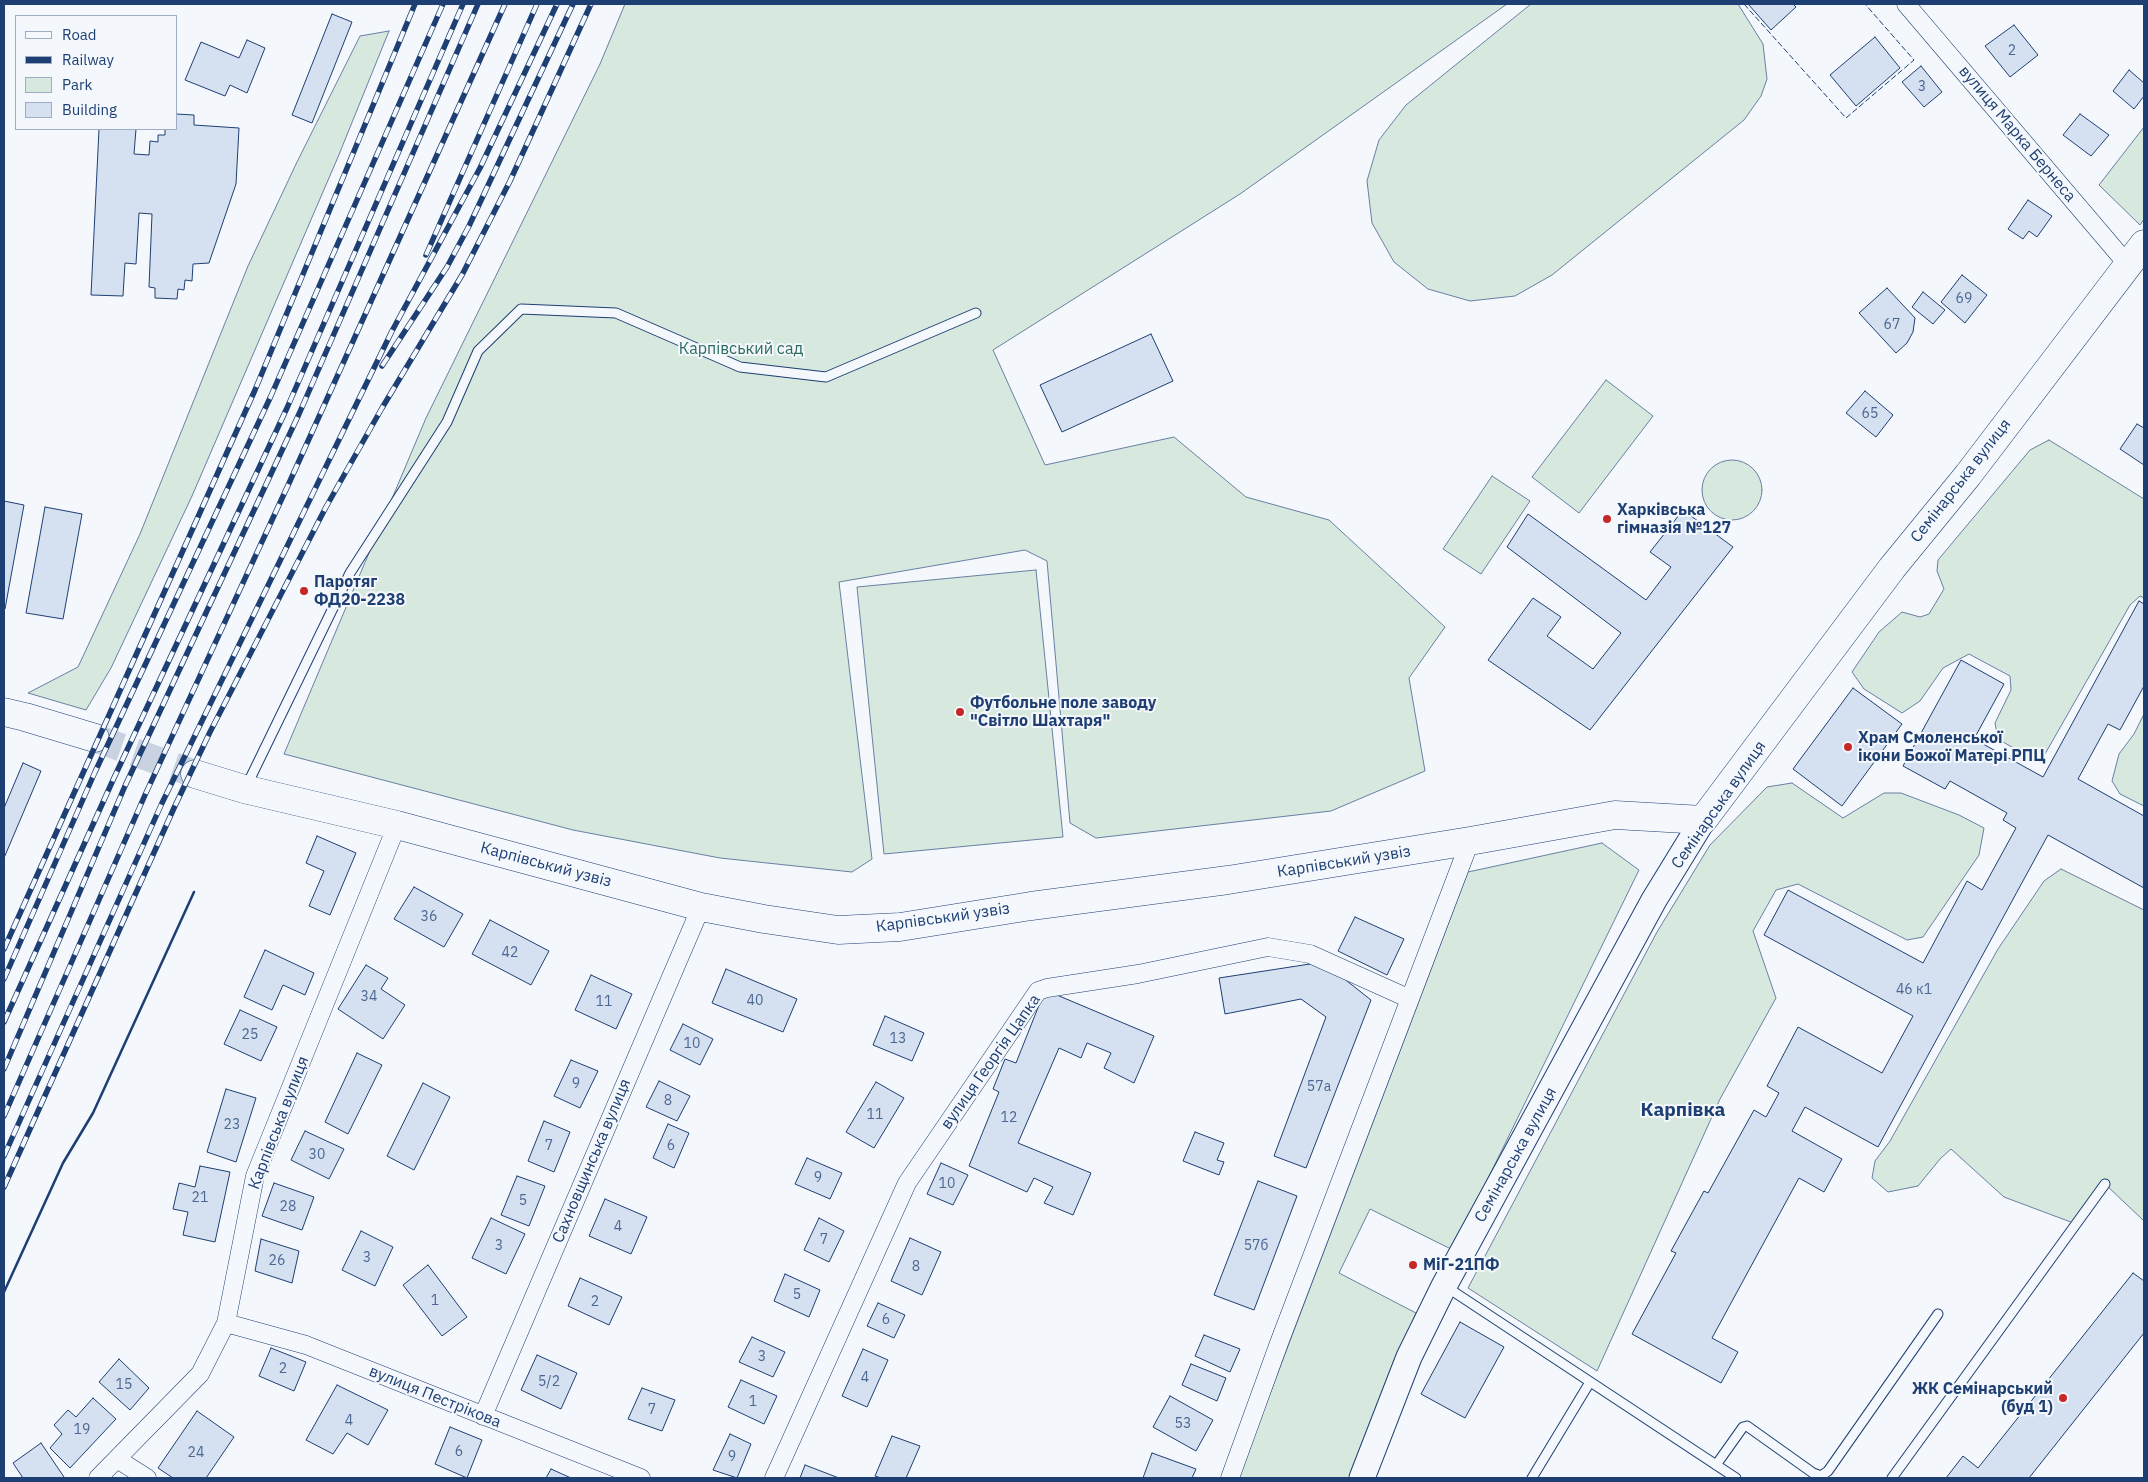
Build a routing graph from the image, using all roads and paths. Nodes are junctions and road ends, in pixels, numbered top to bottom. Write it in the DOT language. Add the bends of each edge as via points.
graph roads {
  1 [pos="1906,4"];
  2 [pos="2136,255"];
  3 [pos="976,312"];
  4 [pos="4,712"];
  5 [pos="95,738"];
  6 [pos="194,774"];
  7 [pos="244,789"];
  8 [pos="1703,820"];
  9 [pos="397,825"];
  10 [pos="1470,841"];
  11 [pos="701,907"];
  12 [pos="1410,999"];
  13 [pos="2105,1184"];
  14 [pos="1444,1286"];
  15 [pos="1938,1314"];
  16 [pos="226,1323"];
  17 [pos="1590,1382"];
  18 [pos="483,1416"];
  19 [pos="117,1459"];
  20 [pos="1716,1464"];
  21 [pos="98,1478"];
  22 [pos="147,1478"];
  23 [pos="641,1478"];
  24 [pos="774,1478"];
  25 [pos="1230,1478"];
  26 [pos="1362,1478"];
  27 [pos="1532,1478"];
  28 [pos="1736,1478"];
  29 [pos="1892,1478"];
  1 -- 2 [label="street, вулиця Марка Бернеса"];
  2 -- 8 [label="main road, Семінарська вулиця" via="1968,475 1892,568"];
  3 -- 7 [label="lane" via="826,376 740,367 616,313 521,309 478,351 447,422 350,573"];
  4 -- 5 [label="main road"];
  6 -- 7 [label="main road, Карпівський узвіз"];
  7 -- 9 [label="main road, Карпівський узвіз"];
  8 -- 10 [label="main road, Карпівський узвіз" via="1615,815"];
  8 -- 14 [label="main road, Семінарська вулиця" via="1654,900"];
  9 -- 11 [label="main road, Карпівський узвіз"];
  9 -- 16 [label="street, Карпівська вулиця" via="255,1176"];
  10 -- 11 [label="main road, Карпівський узвіз" via="1228,880 900,926 838,930"];
  10 -- 12 [label="street"];
  11 -- 18 [label="street, Сахновщинська вулиця"];
  12 -- 24 [label="street, вулиця Георгія Цапка" via="1310,954 1268,947 1038,991 907,1183"];
  12 -- 25 [label="street"];
  13 -- 29 [label="lane"];
  14 -- 17 [label="lane"];
  14 -- 26 [label="main road, Семінарська вулиця" via="1409,1356"];
  15 -- 20 [label="lane" via="1822,1476 1747,1426"];
  16 -- 18 [label="street, вулиця Пестрікова" via="306,1345"];
  16 -- 19 [label="street, Карпівська вулиця" via="200,1374"];
  17 -- 20 [label="lane"];
  17 -- 27 [label="lane"];
  18 -- 23 [label="street, вулиця Пестрікова"];
  19 -- 21 [label="street, Карпівська вулиця"];
  19 -- 22 [label="street"];
  20 -- 28 [label="lane"];
}
